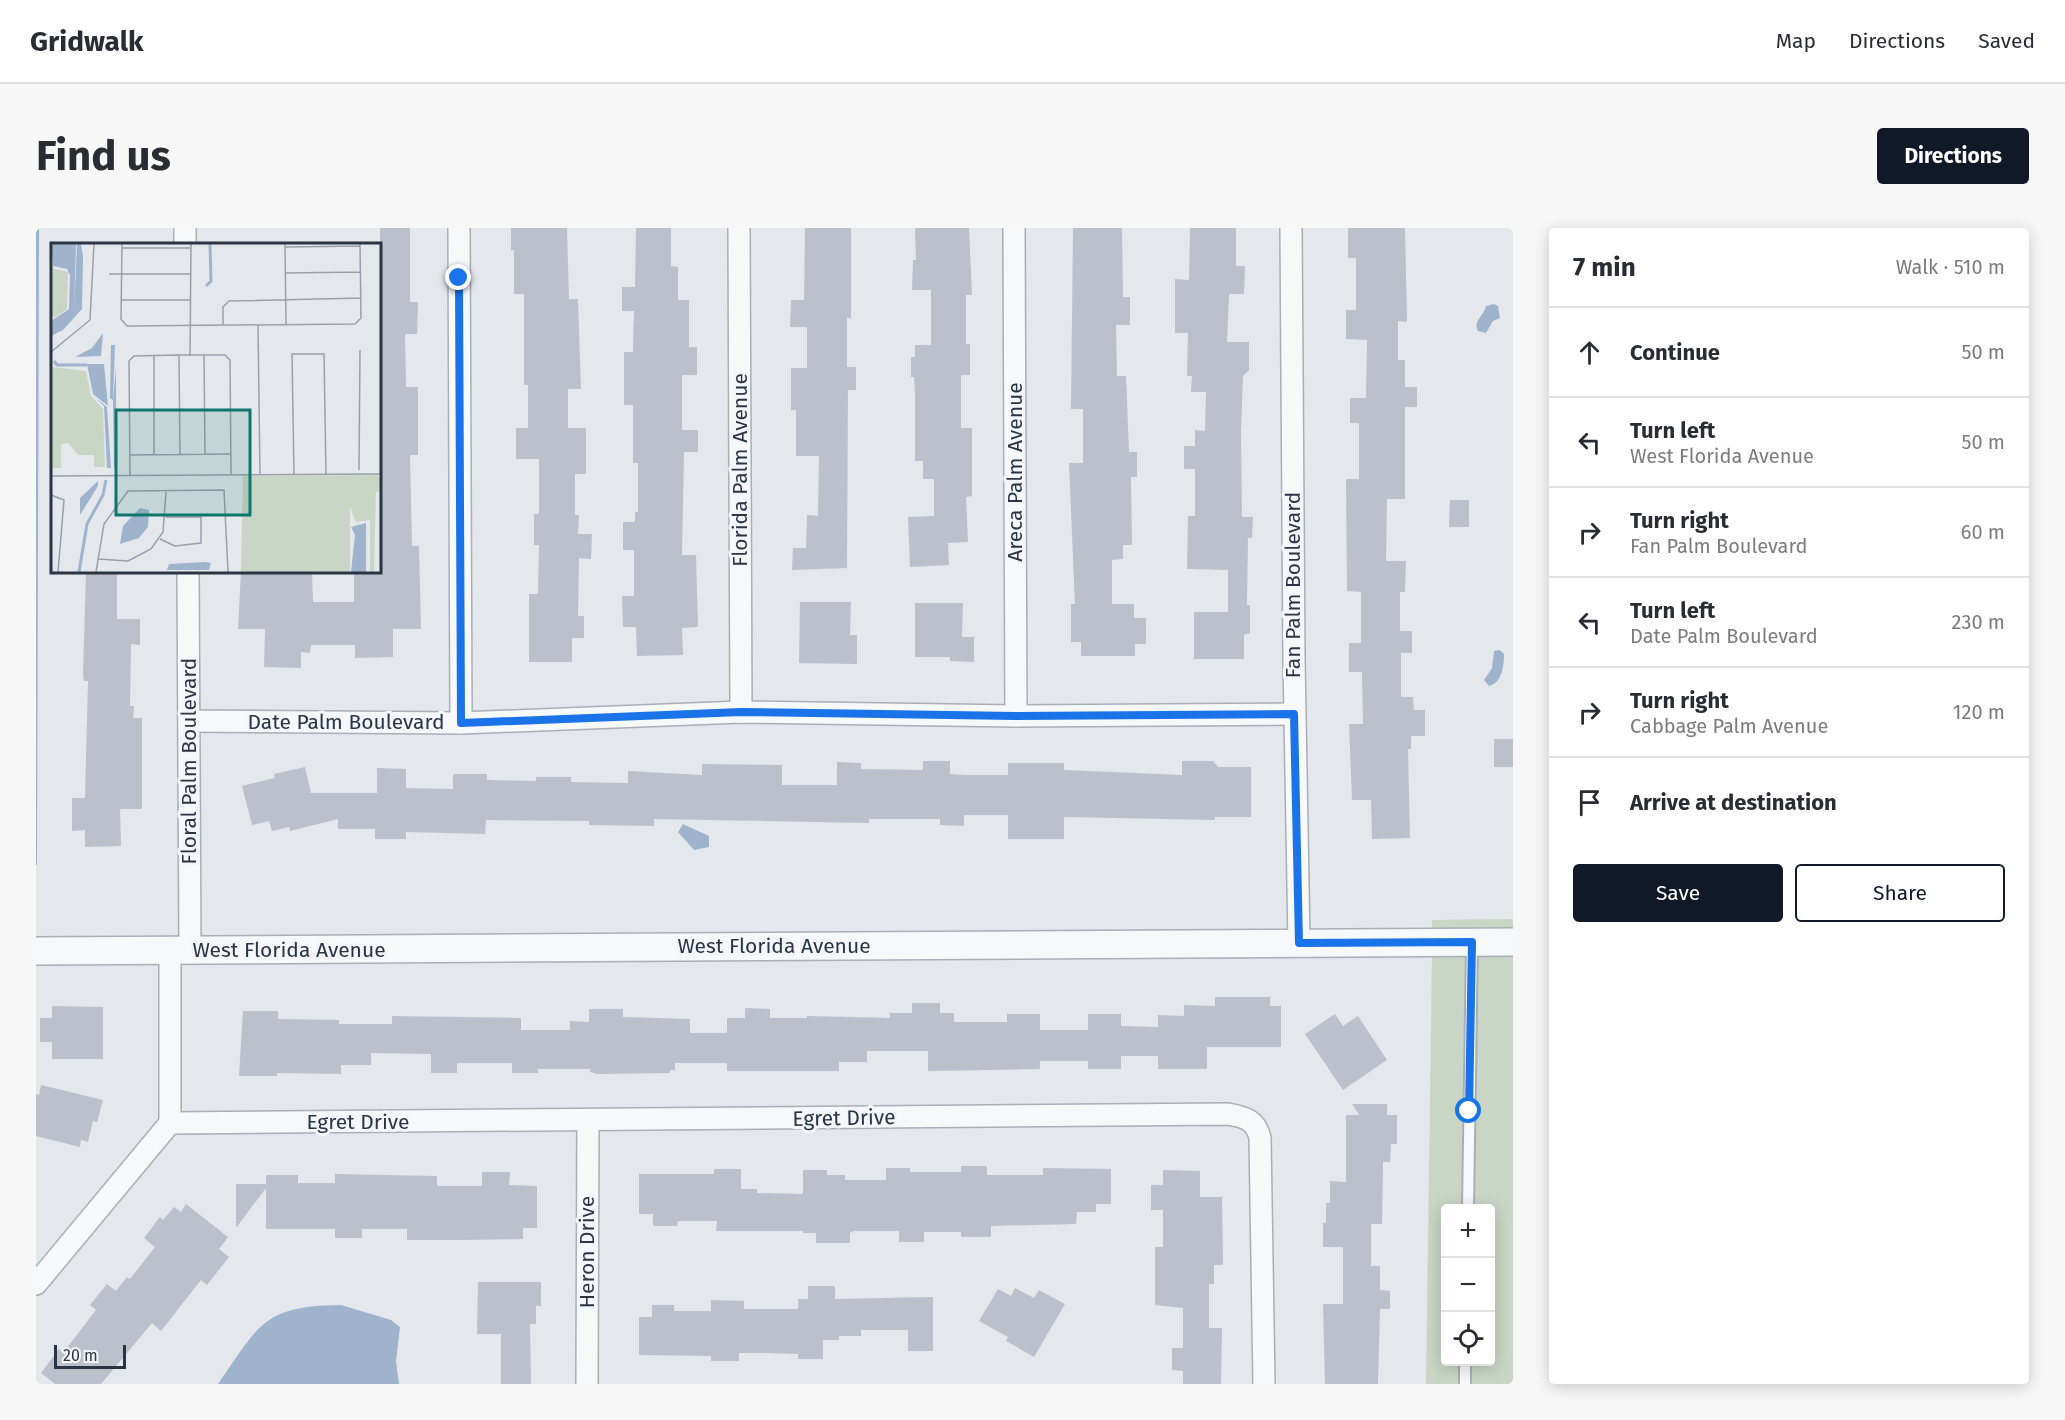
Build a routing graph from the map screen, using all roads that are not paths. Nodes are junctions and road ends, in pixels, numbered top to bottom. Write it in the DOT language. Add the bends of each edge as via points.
graph roads {
  1 [pos="184,228"];
  2 [pos="459,228"];
  3 [pos="739,228"];
  4 [pos="1014,228"];
  5 [pos="1291,228"];
  6 [pos="185,243"];
  7 [pos="188,573"];
  8 [pos="741,712"];
  9 [pos="1294,714"];
  10 [pos="1016,716"];
  11 [pos="189,721"];
  12 [pos="461,723"];
  13 [pos="1472,942"];
  14 [pos="1513,942"];
  15 [pos="1299,943"];
  16 [pos="36,951"];
  17 [pos="180,951"];
  18 [pos="588,1120"];
  19 [pos="170,1123"];
  20 [pos="1468,1204"];
  21 [pos="36,1284"];
  22 [pos="1465,1366"];
  23 [pos="587,1384"];
  24 [pos="1264,1384"];
  25 [pos="1465,1384"];
  1 -- 6 [label="street"];
  2 -- 12 [label="street"];
  3 -- 8 [label="street, Florida Palm Avenue"];
  4 -- 10 [label="street, Areca Palm Avenue"];
  5 -- 9 [label="street, Fan Palm Boulevard"];
  7 -- 11 [label="street, Floral Palm Boulevard"];
  8 -- 10 [label="street, Date Palm Boulevard"];
  8 -- 12 [label="street, Date Palm Boulevard"];
  9 -- 10 [label="street, Date Palm Boulevard"];
  9 -- 15 [label="street, Fan Palm Boulevard"];
  11 -- 12 [label="street, Date Palm Boulevard"];
  11 -- 17 [label="street, Floral Palm Boulevard"];
  13 -- 14 [label="street, West Florida Avenue"];
  13 -- 15 [label="street, West Florida Avenue"];
  13 -- 20 [label="lane"];
  15 -- 17 [label="street, West Florida Avenue"];
  16 -- 17 [label="street, West Florida Avenue"];
  17 -- 19 [label="street"];
  18 -- 19 [label="street, Egret Drive"];
  18 -- 23 [label="street, Heron Drive"];
  18 -- 24 [label="street, Egret Drive" via="1228,1114 1246,1117 1258,1127 1260,1138"];
  19 -- 21 [label="street"];
  22 -- 25 [label="lane"];
}
